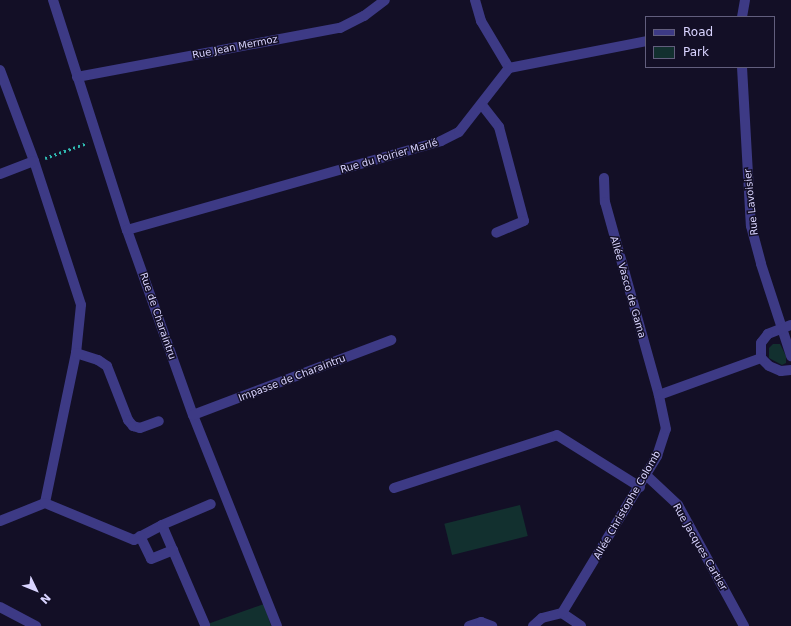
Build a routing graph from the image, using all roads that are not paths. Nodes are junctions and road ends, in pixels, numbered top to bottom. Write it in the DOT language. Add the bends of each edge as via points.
graph roads {
  1 [pos="52,0"];
  2 [pos="385,0"];
  3 [pos="475,0"];
  4 [pos="745,0"];
  5 [pos="742,16"];
  6 [pos="645,41"];
  7 [pos="509,68"];
  8 [pos="742,68"];
  9 [pos="0,70"];
  10 [pos="77,77"];
  11 [pos="482,105"];
  12 [pos="34,161"];
  13 [pos="0,174"];
  14 [pos="604,178"];
  15 [pos="127,230"];
  16 [pos="496,233"];
  17 [pos="787,326"];
  18 [pos="392,340"];
  19 [pos="76,354"];
  20 [pos="791,356"];
  21 [pos="761,358"];
  22 [pos="791,370"];
  23 [pos="658,395"];
  24 [pos="193,416"];
  25 [pos="159,421"];
  26 [pos="646,476"];
  27 [pos="640,487"];
  28 [pos="394,488"];
  29 [pos="45,503"];
  30 [pos="211,504"];
  31 [pos="0,521"];
  32 [pos="162,525"];
  33 [pos="140,536"];
  34 [pos="173,550"];
  35 [pos="0,608"];
  36 [pos="562,613"];
  37 [pos="205,625"];
  38 [pos="36,626"];
  39 [pos="277,626"];
  40 [pos="469,626"];
  41 [pos="492,626"];
  42 [pos="533,626"];
  43 [pos="581,626"];
  44 [pos="744,626"];
  1 -- 10 [label="street, Rue de Charaintru"];
  2 -- 10 [label="street, Rue Jean Mermoz" via="364,16 340,28"];
  3 -- 7 [label="street" via="481,21"];
  4 -- 5 [label="street"];
  6 -- 7 [label="street"];
  7 -- 11 [label="street, Rue du Poirier Marlé"];
  8 -- 17 [label="street, Rue Lavoisier" via="751,226 760,264"];
  9 -- 12 [label="street"];
  10 -- 15 [label="street, Rue de Charaintru"];
  11 -- 15 [label="street, Rue du Poirier Marlé" via="459,132 441,141"];
  11 -- 16 [label="street" via="499,128 524,221"];
  12 -- 13 [label="street"];
  12 -- 19 [label="street" via="80,296"];
  14 -- 23 [label="street, Allée Vasco de Gama" via="604,202"];
  15 -- 24 [label="street, Rue de Charaintru"];
  17 -- 20 [label="street, Rue Lavoisier"];
  17 -- 21 [label="street" via="768,334 761,343"];
  18 -- 24 [label="street, Impasse de Charaintru"];
  19 -- 25 [label="street" via="98,360 108,366 128,420 133,426 140,428"];
  19 -- 29 [label="street"];
  21 -- 22 [label="street" via="769,366 781,371"];
  21 -- 23 [label="street"];
  23 -- 26 [label="street, Allée Christophe Colomb" via="666,429 657,456"];
  24 -- 39 [label="street, Rue de Charaintru"];
  26 -- 27 [label="street, Allée Christophe Colomb"];
  26 -- 44 [label="street, Rue Jacques Cartier" via="678,505"];
  27 -- 28 [label="street" via="557,435"];
  27 -- 36 [label="street, Allée Christophe Colomb"];
  29 -- 31 [label="street"];
  29 -- 33 [label="street" via="134,540"];
  30 -- 32 [label="street"];
  32 -- 33 [label="street"];
  32 -- 34 [label="street"];
  33 -- 34 [label="street" via="151,559"];
  34 -- 37 [label="street"];
  35 -- 38 [label="street"];
  36 -- 42 [label="street" via="542,618"];
  36 -- 43 [label="street"];
  40 -- 41 [label="street" via="481,622"];
}
